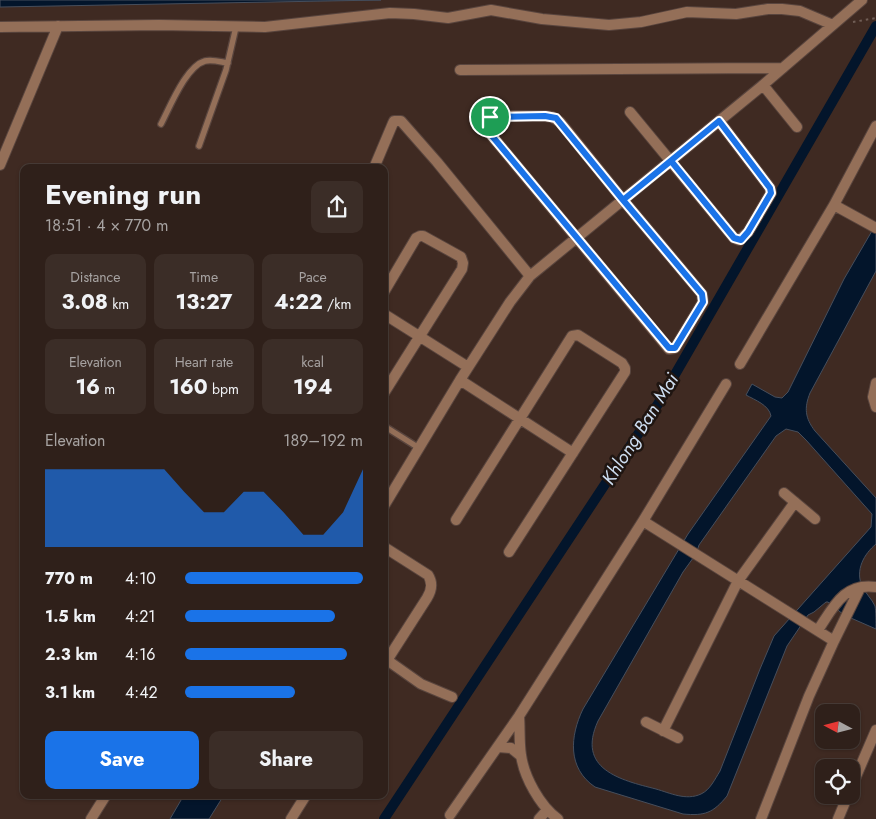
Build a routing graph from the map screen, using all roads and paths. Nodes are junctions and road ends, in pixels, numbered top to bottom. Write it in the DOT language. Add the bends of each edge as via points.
graph roads {
  1 [pos="862,0"];
  2 [pos="876,18"];
  3 [pos="869,19"];
  4 [pos="833,25"];
  5 [pos="58,26"];
  6 [pos="236,26"];
  7 [pos="0,27"];
  8 [pos="228,63"];
  9 [pos="783,68"];
  10 [pos="460,70"];
  11 [pos="763,85"];
  12 [pos="630,112"];
  13 [pos="719,121"];
  14 [pos="161,124"];
  15 [pos="876,126"];
  16 [pos="797,127"];
  17 [pos="199,146"];
  18 [pos="671,161"];
  19 [pos="376,164"];
  20 [pos="0,165"];
  21 [pos="623,200"];
  22 [pos="834,205"];
  23 [pos="876,228"];
  24 [pos="577,237"];
  25 [pos="530,276"];
  26 [pos="388,285"];
  27 [pos="388,317"];
  28 [pos="419,336"];
  29 [pos="740,364"];
  30 [pos="468,367"];
  31 [pos="460,380"];
  32 [pos="876,383"];
  33 [pos="726,384"];
  34 [pos="388,386"];
  35 [pos="876,407"];
  36 [pos="520,418"];
  37 [pos="388,429"];
  38 [pos="419,448"];
  39 [pos="573,453"];
  40 [pos="784,493"];
  41 [pos="388,499"];
  42 [pos="795,502"];
  43 [pos="815,519"];
  44 [pos="456,520"];
  45 [pos="643,521"];
  46 [pos="388,550"];
  47 [pos="509,552"];
  48 [pos="738,581"];
  49 [pos="875,587"];
  50 [pos="860,588"];
  51 [pos="818,630"];
  52 [pos="834,640"];
  53 [pos="388,658"];
  54 [pos="388,665"];
  55 [pos="452,697"];
  56 [pos="519,716"];
  57 [pos="646,722"];
  58 [pos="876,730"];
  59 [pos="664,731"];
  60 [pos="678,738"];
  61 [pos="498,747"];
  62 [pos="521,756"];
  63 [pos="860,767"];
  64 [pos="104,799"];
  65 [pos="304,799"];
  66 [pos="844,804"];
  67 [pos="547,810"];
  68 [pos="450,815"];
  69 [pos="91,819"];
  70 [pos="291,819"];
  71 [pos="539,819"];
  72 [pos="558,819"];
  73 [pos="761,819"];
  74 [pos="838,819"];
  1 -- 4 [label="street"];
  2 -- 3 [label="path"];
  4 -- 6 [label="street" via="800,11 768,9 736,14 687,12 617,24 542,19 491,10 448,18 398,13 289,25"];
  4 -- 9 [label="street"];
  5 -- 6 [label="street"];
  5 -- 7 [label="street"];
  5 -- 20 [label="street"];
  6 -- 8 [label="lane"];
  8 -- 14 [label="lane" via="211,60 195,66"];
  8 -- 17 [label="lane"];
  9 -- 10 [label="street"];
  9 -- 11 [label="street"];
  11 -- 13 [label="street"];
  11 -- 16 [label="street"];
  12 -- 18 [label="street"];
  13 -- 18 [label="street"];
  13 -- 18 [label="street" via="771,193 741,240 734,238"];
  15 -- 22 [label="street"];
  18 -- 21 [label="street"];
  19 -- 25 [label="street" via="393,123 402,122"];
  21 -- 24 [label="street"];
  21 -- 24 [label="street" via="556,118 494,116 487,119 487,130"];
  21 -- 24 [label="street" via="702,294 703,302 675,348 669,348"];
  22 -- 23 [label="street"];
  22 -- 29 [label="street"];
  24 -- 25 [label="street"];
  25 -- 30 [label="street"];
  26 -- 28 [label="street" via="418,236 461,257 462,269"];
  27 -- 28 [label="street"];
  28 -- 30 [label="street"];
  28 -- 34 [label="street"];
  30 -- 31 [label="street"];
  31 -- 36 [label="street"];
  31 -- 38 [label="street"];
  32 -- 35 [label="street" via="873,397"];
  33 -- 45 [label="street"];
  36 -- 39 [label="street"];
  36 -- 39 [label="street" via="574,335 622,363 624,372"];
  36 -- 44 [label="street"];
  37 -- 38 [label="lane"];
  38 -- 41 [label="street"];
  39 -- 47 [label="street"];
  40 -- 42 [label="street"];
  42 -- 43 [label="street"];
  42 -- 48 [label="street"];
  45 -- 48 [label="street"];
  45 -- 56 [label="street"];
  46 -- 53 [label="street" via="428,575 432,586"];
  48 -- 51 [label="street"];
  48 -- 59 [label="street"];
  49 -- 50 [label="street"];
  50 -- 51 [label="street" via="848,592"];
  50 -- 52 [label="street"];
  51 -- 52 [label="street"];
  52 -- 73 [label="street"];
  54 -- 55 [label="street"];
  56 -- 61 [label="street"];
  56 -- 62 [label="street"];
  57 -- 59 [label="street"];
  58 -- 63 [label="street"];
  59 -- 60 [label="street"];
  61 -- 62 [label="street" via="511,748"];
  61 -- 68 [label="street"];
  62 -- 67 [label="street" via="530,782"];
  64 -- 69 [label="street"];
  65 -- 70 [label="street"];
  66 -- 74 [label="street"];
  67 -- 71 [label="street"];
  67 -- 72 [label="street"];
}
